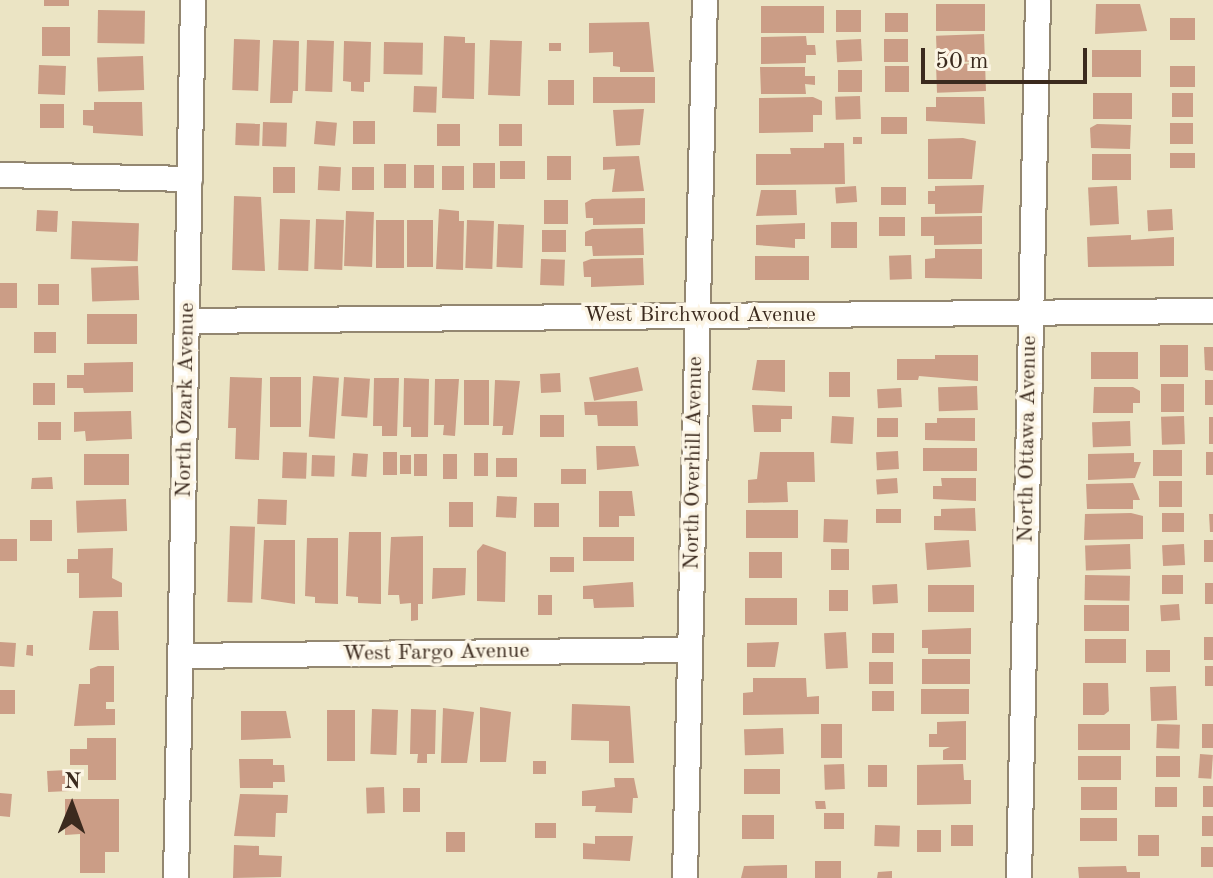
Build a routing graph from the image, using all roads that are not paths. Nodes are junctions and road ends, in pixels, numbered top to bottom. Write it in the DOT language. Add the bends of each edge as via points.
graph roads {
  1 [pos="193,0"];
  2 [pos="705,0"];
  3 [pos="1038,0"];
  4 [pos="0,175"];
  5 [pos="190,179"];
  6 [pos="1213,311"];
  7 [pos="1031,314"];
  8 [pos="698,316"];
  9 [pos="187,321"];
  10 [pos="690,650"];
  11 [pos="181,656"];
  12 [pos="176,878"];
  13 [pos="685,878"];
  14 [pos="1019,878"];
  1 -- 5 [label="street, North Ozark Avenue"];
  2 -- 8 [label="street, North Overhill Avenue"];
  3 -- 7 [label="street, North Ottawa Avenue"];
  4 -- 5 [label="street"];
  5 -- 9 [label="street, North Ozark Avenue"];
  6 -- 7 [label="street, West Birchwood Avenue"];
  7 -- 8 [label="street, West Birchwood Avenue"];
  7 -- 14 [label="street, North Ottawa Avenue"];
  8 -- 9 [label="street, West Birchwood Avenue"];
  8 -- 10 [label="street, North Overhill Avenue"];
  9 -- 11 [label="street, North Ozark Avenue"];
  10 -- 11 [label="street, West Fargo Avenue"];
  10 -- 13 [label="street, North Overhill Avenue"];
  11 -- 12 [label="street, North Ozark Avenue"];
}
